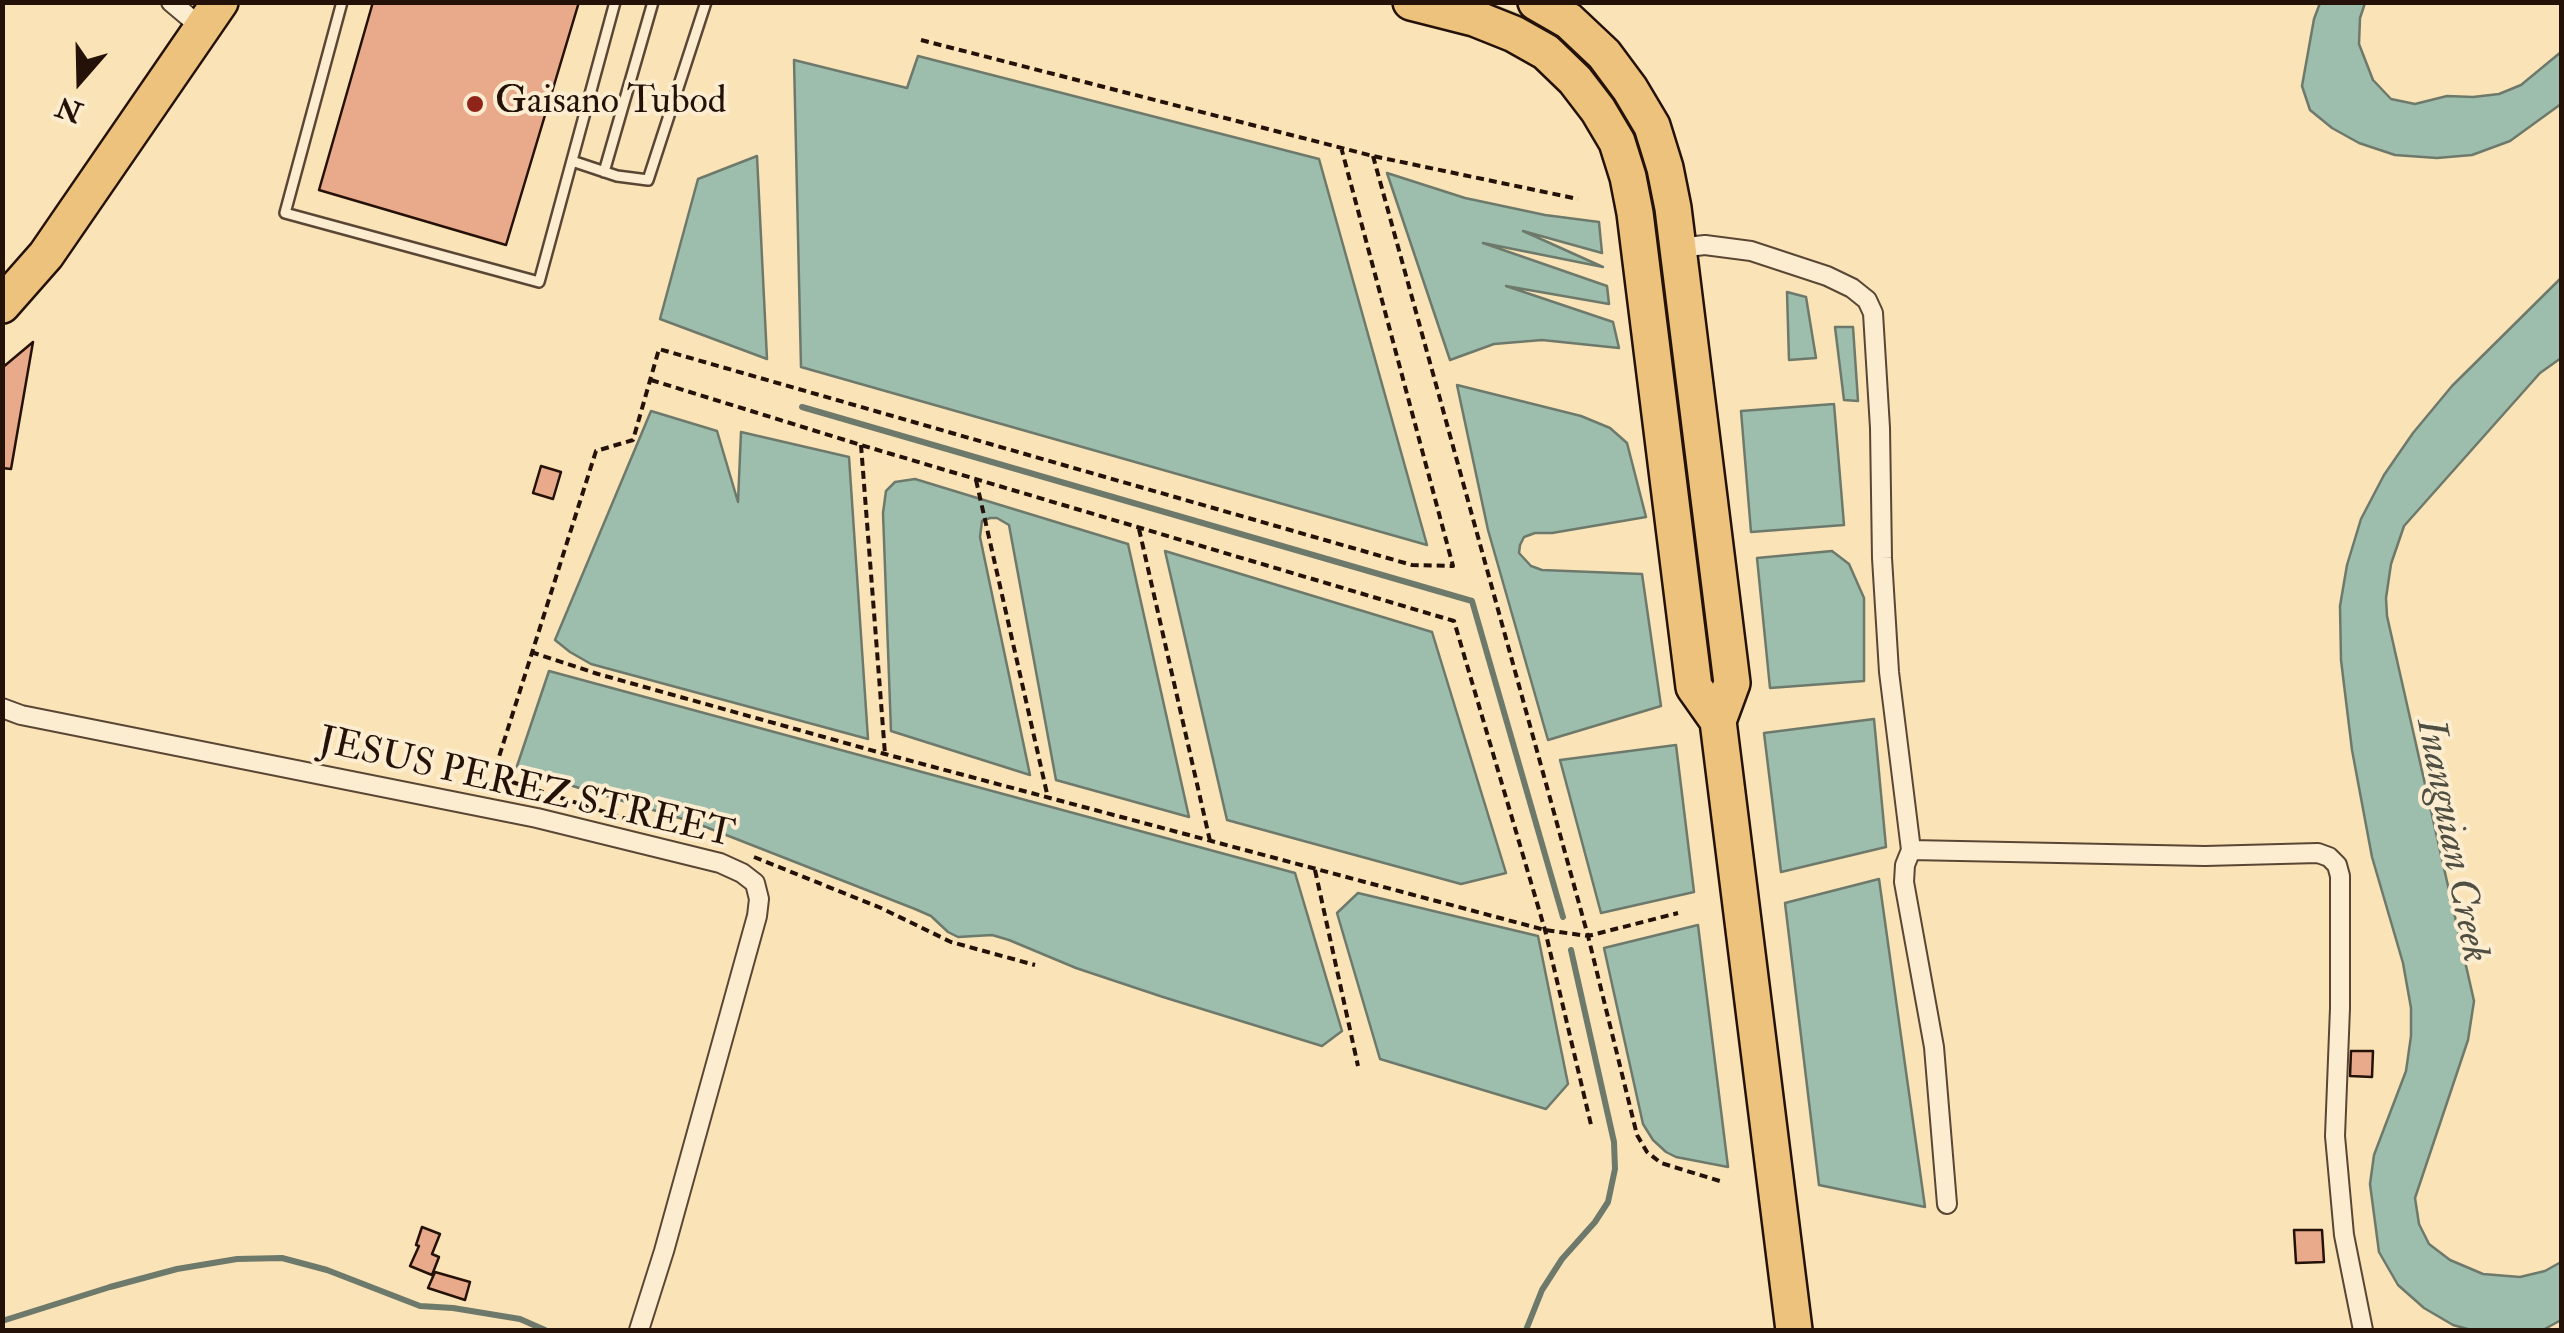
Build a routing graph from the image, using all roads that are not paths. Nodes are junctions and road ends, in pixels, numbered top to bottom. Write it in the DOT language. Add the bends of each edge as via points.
graph roads {
  1 [pos="171,2"];
  2 [pos="342,2"];
  3 [pos="614,2"];
  4 [pos="653,2"];
  5 [pos="706,2"];
  6 [pos="1411,2"];
  7 [pos="1536,2"];
  8 [pos="211,16"];
  9 [pos="572,161"];
  10 [pos="604,172"];
  11 [pos="1678,248"];
  12 [pos="2,305"];
  13 [pos="2,708"];
  14 [pos="1718,721"];
  15 [pos="1911,850"];
  16 [pos="1947,1204"];
  17 [pos="639,1330"];
  18 [pos="1794,1330"];
  19 [pos="2363,1330"];
  1 -- 8 [label="street"];
  2 -- 9 [label="lane" via="285,213 539,282"];
  3 -- 9 [label="lane"];
  4 -- 10 [label="lane"];
  5 -- 10 [label="lane" via="648,180"];
  6 -- 14 [label="highway" via="1474,18 1546,52 1576,80 1617,142 1635,213 1694,687"];
  7 -- 11 [label="highway" via="1604,54 1652,126"];
  8 -- 12 [label="highway" via="46,255"];
  9 -- 10 [label="lane"];
  11 -- 14 [label="highway" via="1732,683"];
  11 -- 15 [label="street" via="1751,251 1810,270 1867,300 1880,428 1889,672"];
  13 -- 17 [label="street, JESUS PEREZ STREET" via="537,818 720,863 755,883 757,916"];
  14 -- 18 [label="highway"];
  15 -- 16 [label="street" via="1906,899 1932,1025"];
  15 -- 19 [label="street" via="2329,857 2340,876 2335,1136 2344,1236"];
}
